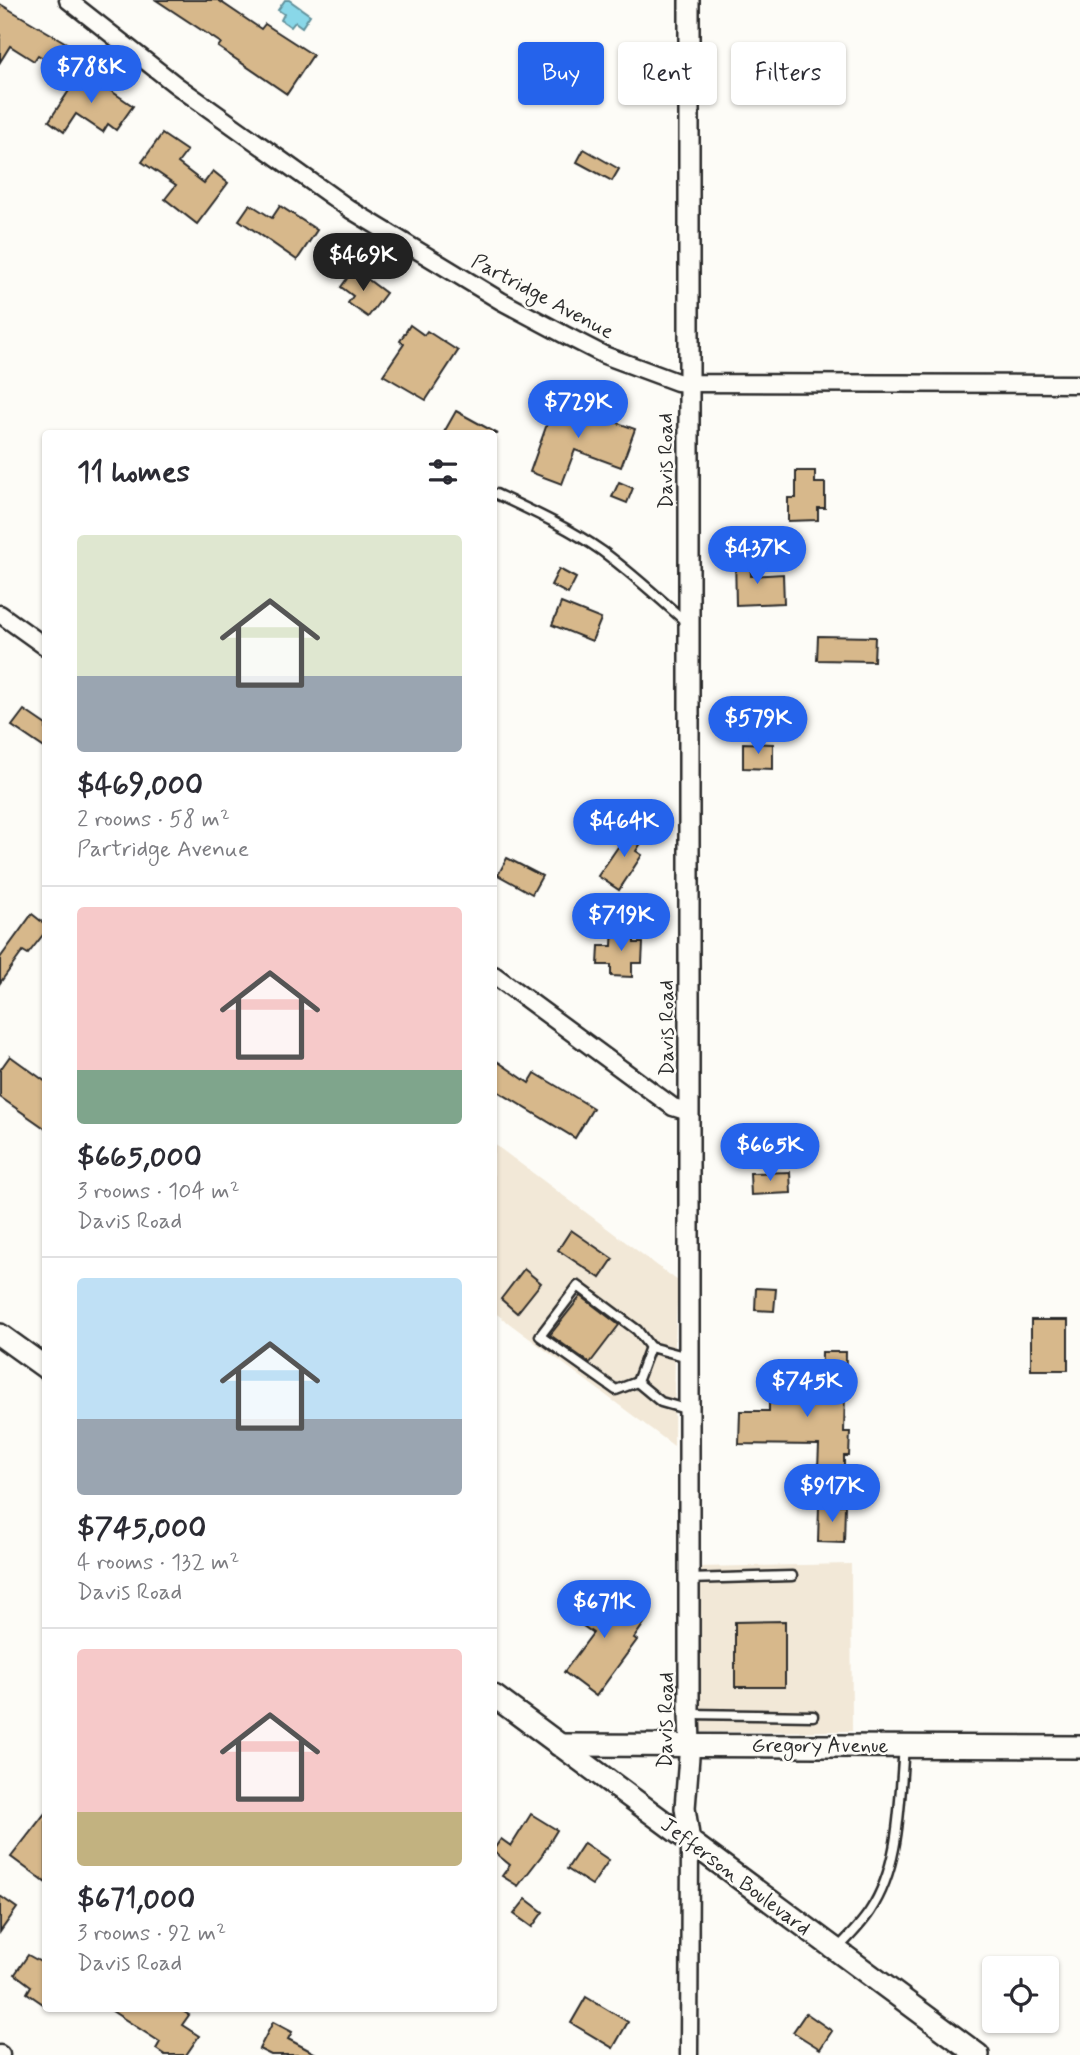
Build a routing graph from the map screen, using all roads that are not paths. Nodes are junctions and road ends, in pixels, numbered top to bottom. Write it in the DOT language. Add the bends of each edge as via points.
graph roads {
  1 [pos="68,0"];
  2 [pos="689,0"];
  3 [pos="688,383"];
  4 [pos="1080,384"];
  5 [pos="497,494"];
  6 [pos="0,614"];
  7 [pos="688,624"];
  8 [pos="42,645"];
  9 [pos="497,977"];
  10 [pos="688,1112"];
  11 [pos="0,1335"];
  12 [pos="650,1347"];
  13 [pos="688,1357"];
  14 [pos="42,1365"];
  15 [pos="637,1382"];
  16 [pos="688,1410"];
  17 [pos="792,1576"];
  18 [pos="688,1579"];
  19 [pos="497,1698"];
  20 [pos="688,1714"];
  21 [pos="813,1716"];
  22 [pos="690,1744"];
  23 [pos="559,1745"];
  24 [pos="904,1746"];
  25 [pos="1080,1747"];
  26 [pos="690,1842"];
  27 [pos="836,1950"];
  28 [pos="689,2055"];
  29 [pos="978,2055"];
  1 -- 3 [label="street, Partridge Avenue" via="176,85 351,210 565,335 604,355"];
  2 -- 3 [label="street, Davis Road"];
  3 -- 4 [label="street, Partridge Avenue"];
  3 -- 7 [label="street, Davis Road"];
  5 -- 7 [label="lane" via="546,517 601,551"];
  6 -- 8 [label="street"];
  7 -- 10 [label="street, Davis Road"];
  9 -- 10 [label="street" via="673,1107"];
  10 -- 13 [label="street, Davis Road"];
  11 -- 14 [label="main road"];
  12 -- 13 [label="lane"];
  12 -- 15 [label="lane"];
  12 -- 15 [label="lane" via="637,1330 578,1286 540,1336 616,1390"];
  13 -- 16 [label="street, Davis Road"];
  15 -- 16 [label="lane" via="662,1402"];
  16 -- 18 [label="street, Davis Road"];
  17 -- 18 [label="lane"];
  18 -- 20 [label="street, Davis Road"];
  19 -- 23 [label="main road, Jefferson Boulevard"];
  20 -- 21 [label="lane"];
  20 -- 22 [label="street, Davis Road"];
  22 -- 23 [label="main road, Gregory Avenue"];
  22 -- 24 [label="main road, Gregory Avenue"];
  22 -- 26 [label="street, Davis Road" via="685,1808"];
  23 -- 26 [label="main road, Jefferson Boulevard"];
  24 -- 25 [label="main road, Gregory Avenue"];
  24 -- 27 [label="lane" via="890,1867 871,1910"];
  26 -- 27 [label="main road, Jefferson Boulevard"];
  26 -- 28 [label="street, Davis Road"];
  27 -- 29 [label="main road, Jefferson Boulevard"];
}
